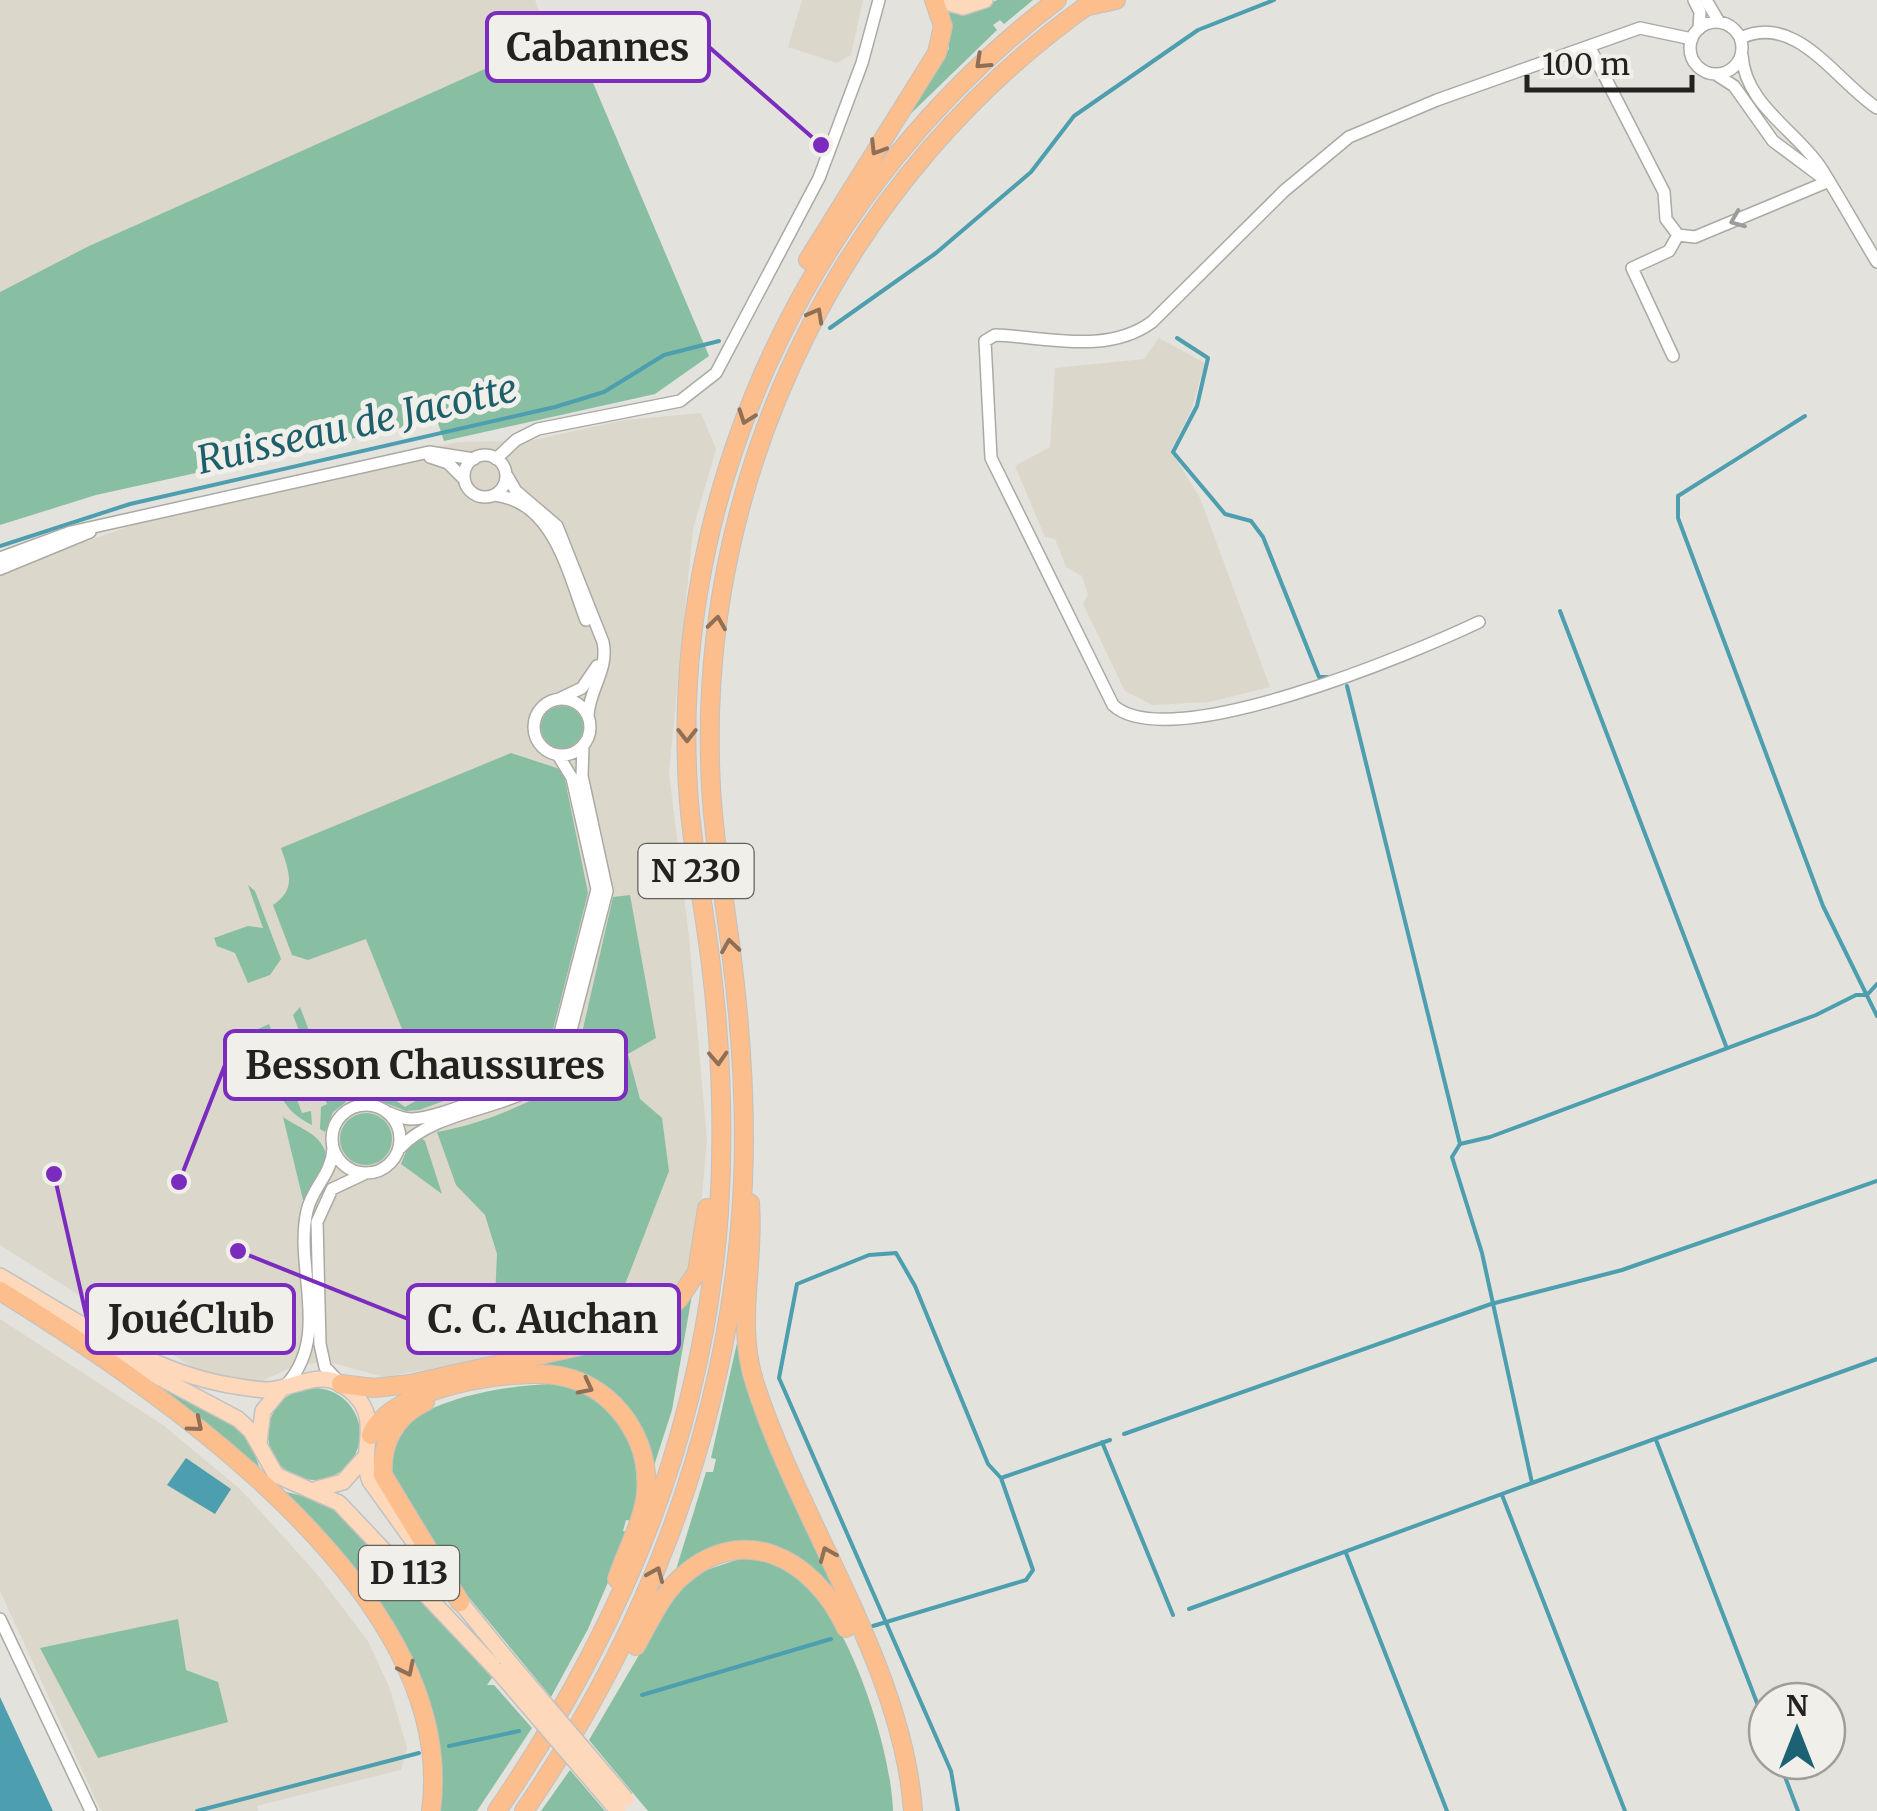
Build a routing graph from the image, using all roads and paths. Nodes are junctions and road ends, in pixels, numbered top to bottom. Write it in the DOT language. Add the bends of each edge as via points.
graph roads {
  1 [pos="880,0"];
  2 [pos="936,0"];
  3 [pos="985,0"];
  4 [pos="1056,0"];
  5 [pos="1116,0"];
  6 [pos="1694,0"];
  7 [pos="1706,0"];
  8 [pos="1089,4"];
  9 [pos="1719,22"];
  10 [pos="1695,34"];
  11 [pos="1741,38"];
  12 [pos="1588,46"];
  13 [pos="1742,55"];
  14 [pos="1716,74"];
  15 [pos="1877,108"];
  16 [pos="1795,150"];
  17 [pos="1827,182"];
  18 [pos="1678,235"];
  19 [pos="1877,262"];
  20 [pos="1673,356"];
  21 [pos="760,378"];
  22 [pos="416,456"];
  23 [pos="474,458"];
  24 [pos="496,459"];
  25 [pos="506,474"];
  26 [pos="464,479"];
  27 [pos="494,495"];
  28 [pos="98,528"];
  29 [pos="0,558"];
  30 [pos="0,569"];
  31 [pos="1479,622"];
  32 [pos="559,699"];
  33 [pos="588,716"];
  34 [pos="583,746"];
  35 [pos="558,755"];
  36 [pos="720,1109"];
  37 [pos="743,1110"];
  38 [pos="389,1112"];
  39 [pos="333,1148"];
  40 [pos="400,1148"];
  41 [pos="364,1174"];
  42 [pos="0,1276"];
  43 [pos="0,1290"];
  44 [pos="521,1376"];
  45 [pos="341,1384"];
  46 [pos="286,1385"];
  47 [pos="371,1435"];
  48 [pos="259,1444"];
  49 [pos="366,1455"];
  50 [pos="308,1489"];
  51 [pos="460,1602"];
  52 [pos="0,1619"];
  53 [pos="502,1664"];
  54 [pos="568,1700"];
  55 [pos="582,1725"];
  56 [pos="627,1807"];
  57 [pos="91,1811"];
  58 [pos="432,1811"];
  59 [pos="497,1811"];
  60 [pos="524,1811"];
  61 [pos="901,1811"];
  62 [pos="913,1811"];
  1 -- 24 [label="street" via="820,178 716,373 680,402 538,430"];
  2 -- 3 [label="main road" via="964,7"];
  2 -- 21 [label="highway, one-way" via="943,26 938,53 809,256"];
  4 -- 21 [label="highway, N 230, one-way" via="982,61 908,138 819,262"];
  5 -- 8 [label="highway"];
  6 -- 10 [label="street" via="1700,12"];
  7 -- 9 [label="street"];
  37 -- 8 [label="highway, N 230, one-way" via="711,780 710,689 728,550 747,478 799,348 874,220 958,117 1023,54"];
  9 -- 10 [label="street"];
  9 -- 11 [label="street"];
  10 -- 12 [label="street" via="1640,28"];
  10 -- 14 [label="street" via="1694,63"];
  11 -- 13 [label="street"];
  11 -- 15 [label="street" via="1762,30 1783,33"];
  12 -- 18 [label="street" via="1664,192 1666,219"];
  12 -- 31 [label="street" via="1350,137 1134,334 1104,341 995,335 985,340 991,458 1124,716 1158,719 1268,700 1343,680"];
  13 -- 14 [label="street" via="1732,69"];
  13 -- 16 [label="street" via="1749,83"];
  14 -- 16 [label="street" via="1734,86 1773,141"];
  16 -- 17 [label="street" via="1820,167"];
  17 -- 18 [label="street, one-way" via="1695,236"];
  17 -- 19 [label="street"];
  18 -- 20 [label="street" via="1669,251 1632,268"];
  21 -- 36 [label="highway, N 230, one-way" via="708,541 688,690 687,768 711,964"];
  22 -- 23 [label="street" via="437,451"];
  22 -- 26 [label="street" via="442,460"];
  22 -- 28 [label="street"];
  23 -- 24 [label="street"];
  23 -- 26 [label="street"];
  24 -- 25 [label="street"];
  25 -- 27 [label="street"];
  25 -- 33 [label="street" via="516,492 557,526 603,642 605,663"];
  26 -- 27 [label="street" via="473,493"];
  27 -- 32 [label="street" via="512,498 550,529 596,644 592,676"];
  28 -- 29 [label="street"];
  28 -- 30 [label="street"];
  32 -- 33 [label="street" via="576,702"];
  32 -- 35 [label="street" via="541,708 534,730 542,746"];
  33 -- 34 [label="street"];
  34 -- 35 [label="street"];
  34 -- 40 [label="street" via="582,776 607,891 562,1064 543,1082 423,1129"];
  35 -- 38 [label="street" via="572,778 597,889 553,1060 527,1078 429,1115"];
  36 -- 45 [label="highway" via="701,1260 679,1299 656,1319 612,1339 410,1384"];
  36 -- 54 [label="highway, N 230" via="716,1246 683,1428 614,1617"];
  55 -- 37 [label="highway, N 230, one-way" via="658,1568 703,1437 740,1226"];
  62 -- 37 [label="highway, one-way" via="907,1766 882,1687 750,1366 744,1306 752,1227"];
  38 -- 39 [label="street" via="368,1104 348,1110 334,1125"];
  38 -- 40 [label="street" via="400,1128"];
  39 -- 41 [label="street" via="344,1165"];
  39 -- 46 [label="street" via="331,1169 306,1211 308,1328 303,1359"];
  40 -- 41 [label="street" via="387,1167"];
  41 -- 45 [label="street" via="332,1189 317,1222 322,1358"];
  42 -- 46 [label="main road" via="174,1368 240,1387"];
  43 -- 48 [label="main road" via="230,1414"];
  43 -- 58 [label="highway, one-way" via="178,1410 301,1522 346,1576 405,1664 421,1701 434,1768"];
  44 -- 47 [label="highway" via="411,1397 384,1412"];
  44 -- 51 [label="highway" via="415,1407 384,1447 386,1486"];
  44 -- 54 [label="highway, one-way" via="562,1376 597,1391 627,1420 646,1473 642,1515"];
  45 -- 46 [label="main road" via="313,1377"];
  45 -- 47 [label="main road" via="363,1405"];
  46 -- 48 [label="main road" via="263,1411"];
  47 -- 49 [label="main road"];
  48 -- 50 [label="main road" via="276,1475"];
  49 -- 50 [label="main road" via="343,1482"];
  49 -- 51 [label="main road, D 113" via="377,1493"];
  50 -- 53 [label="main road, D 113" via="327,1495 370,1532"];
  51 -- 53 [label="main road, D 113"];
  52 -- 57 [label="street"];
  53 -- 56 [label="main road, D 113, bridge"];
  54 -- 59 [label="highway, N 230"];
  55 -- 60 [label="highway, N 230"];
  55 -- 61 [label="highway" via="682,1577 722,1553 781,1556 815,1580 838,1611 885,1730"];
}
